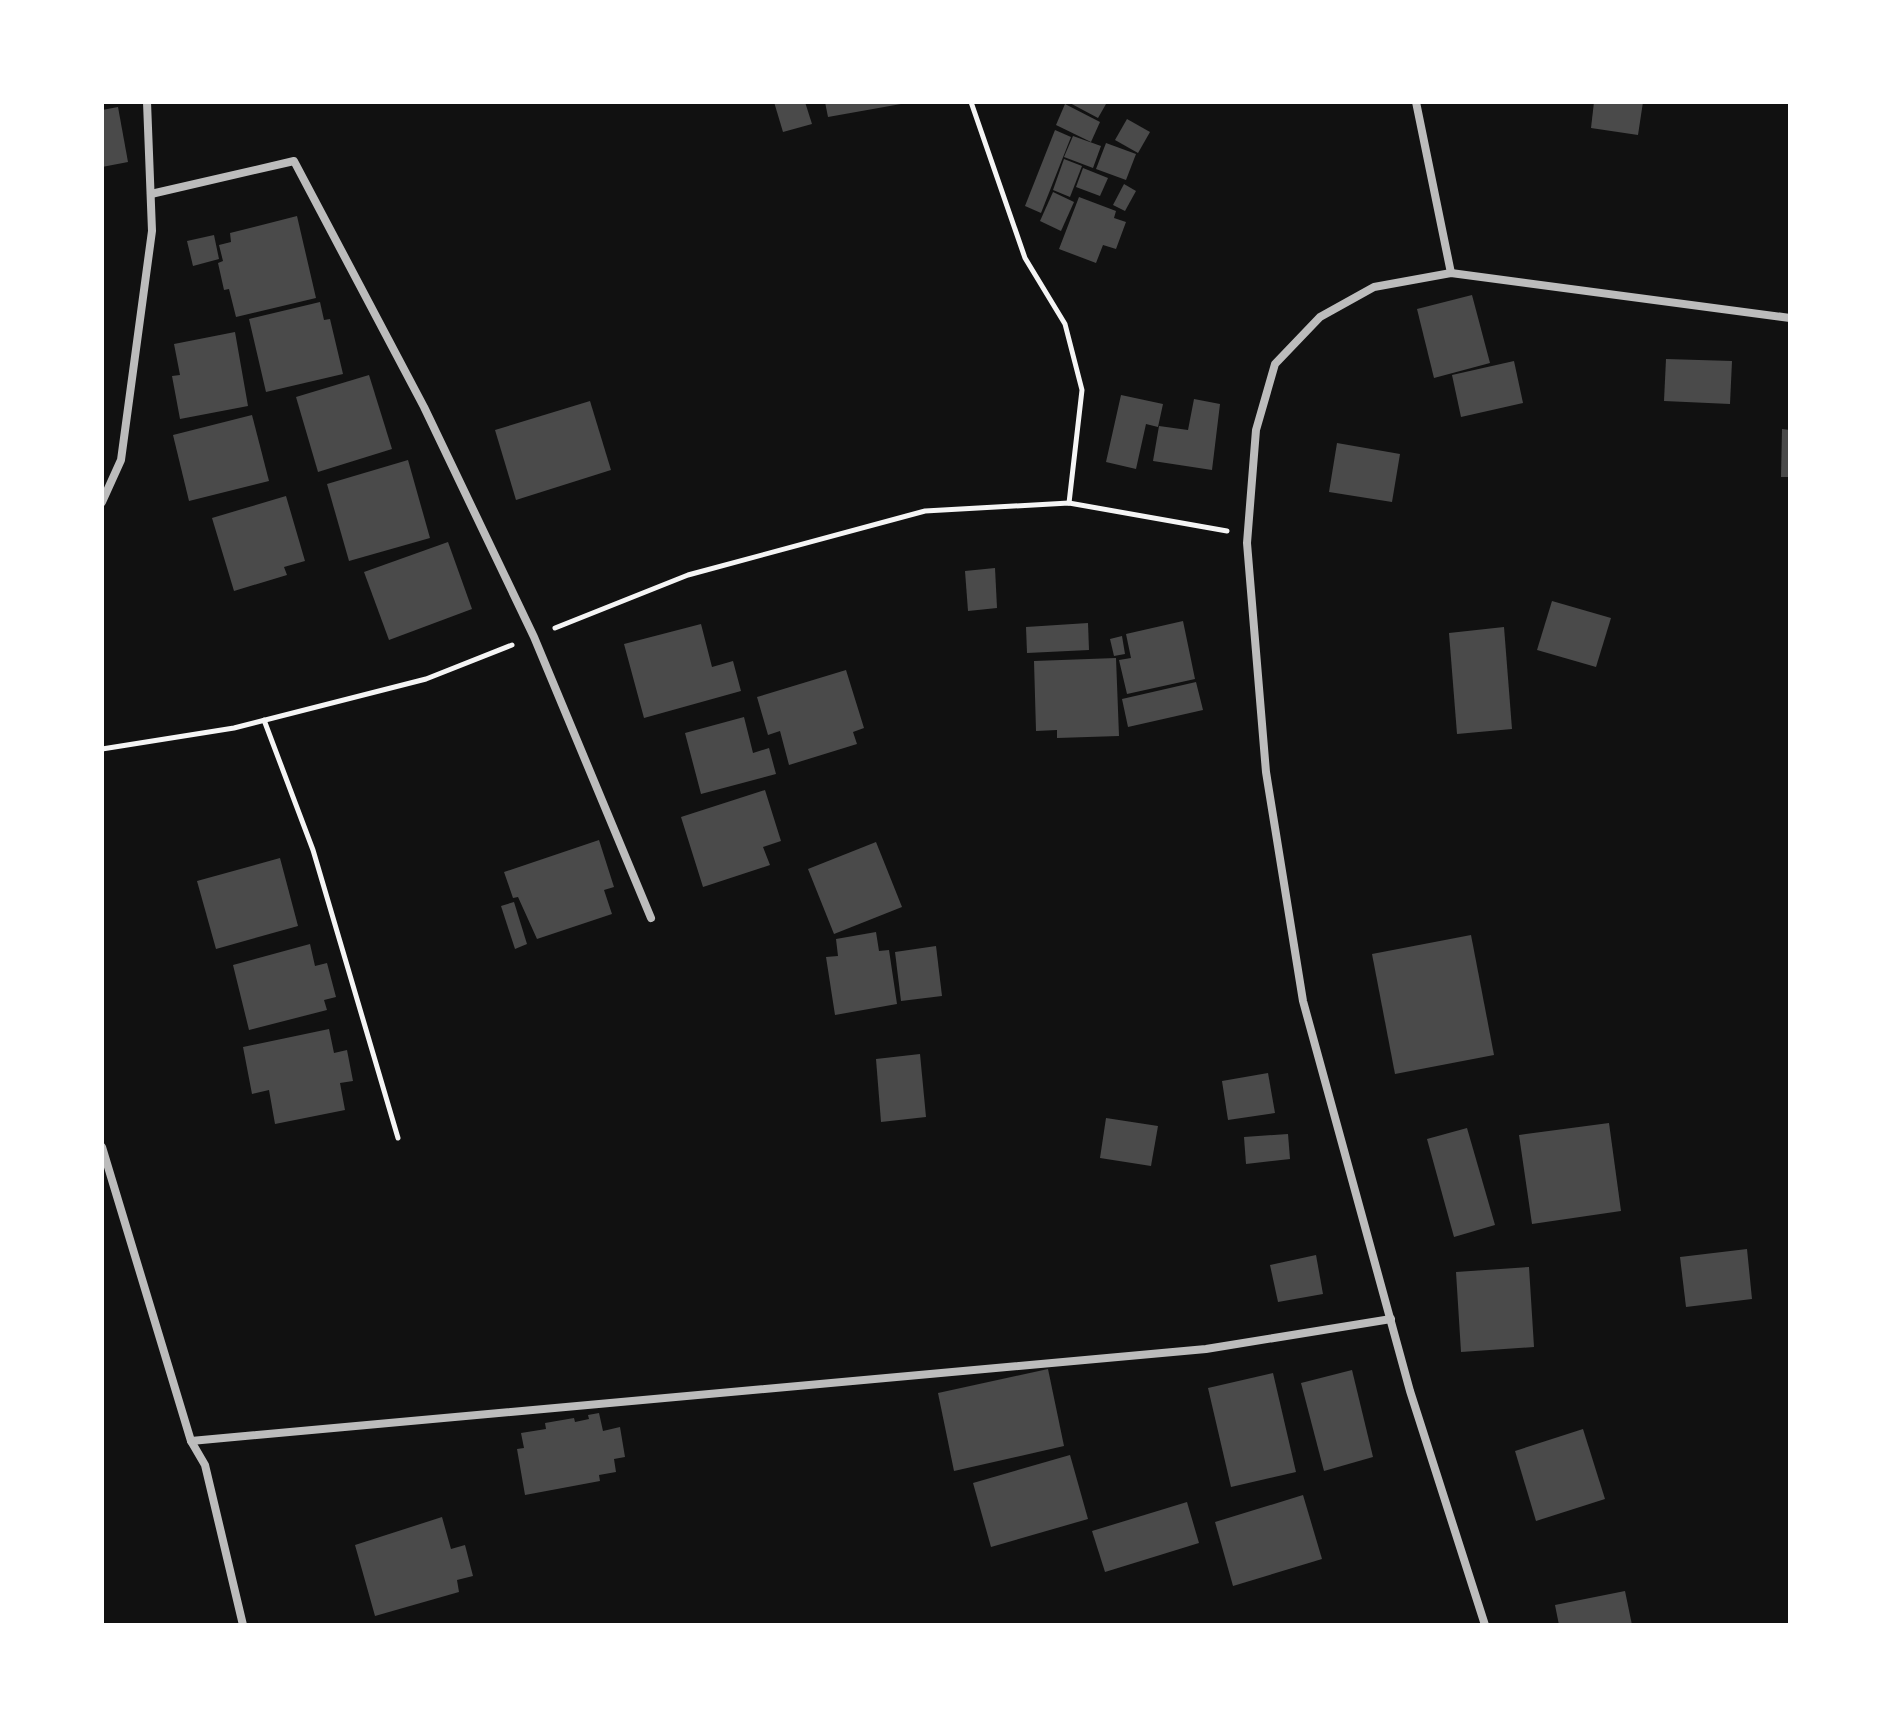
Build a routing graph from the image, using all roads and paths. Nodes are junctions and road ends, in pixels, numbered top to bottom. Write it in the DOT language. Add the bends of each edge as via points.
graph roads {
  1 [pos="147,102"];
  2 [pos="971,102"];
  3 [pos="1416,102"];
  4 [pos="151,194"];
  5 [pos="1451,273"];
  6 [pos="1790,318"];
  7 [pos="102,502"];
  8 [pos="1069,503"];
  9 [pos="1248,535"];
  10 [pos="534,637"];
  11 [pos="264,720"];
  12 [pos="102,749"];
  13 [pos="651,918"];
  14 [pos="398,1138"];
  15 [pos="102,1147"];
  16 [pos="1391,1319"];
  17 [pos="191,1441"];
  18 [pos="243,1625"];
  19 [pos="1485,1625"];
  1 -- 4 [label="street"];
  2 -- 8 [label="path" via="1025,258 1065,324 1082,390"];
  3 -- 5 [label="street"];
  4 -- 7 [label="street" via="152,231 121,460"];
  4 -- 10 [label="street" via="294,161 424,407"];
  5 -- 6 [label="street"];
  5 -- 9 [label="street" via="1374,287 1320,317 1275,364 1256,430"];
  8 -- 9 [label="path"];
  8 -- 10 [label="path" via="925,511 688,575"];
  9 -- 16 [label="street" via="1266,772 1303,1001"];
  10 -- 11 [label="path" via="426,679"];
  10 -- 13 [label="street"];
  11 -- 12 [label="path"];
  11 -- 14 [label="path" via="313,850"];
  15 -- 17 [label="street"];
  16 -- 17 [label="street" via="1206,1349"];
  16 -- 19 [label="street"];
  17 -- 18 [label="street" via="205,1465"];
}
